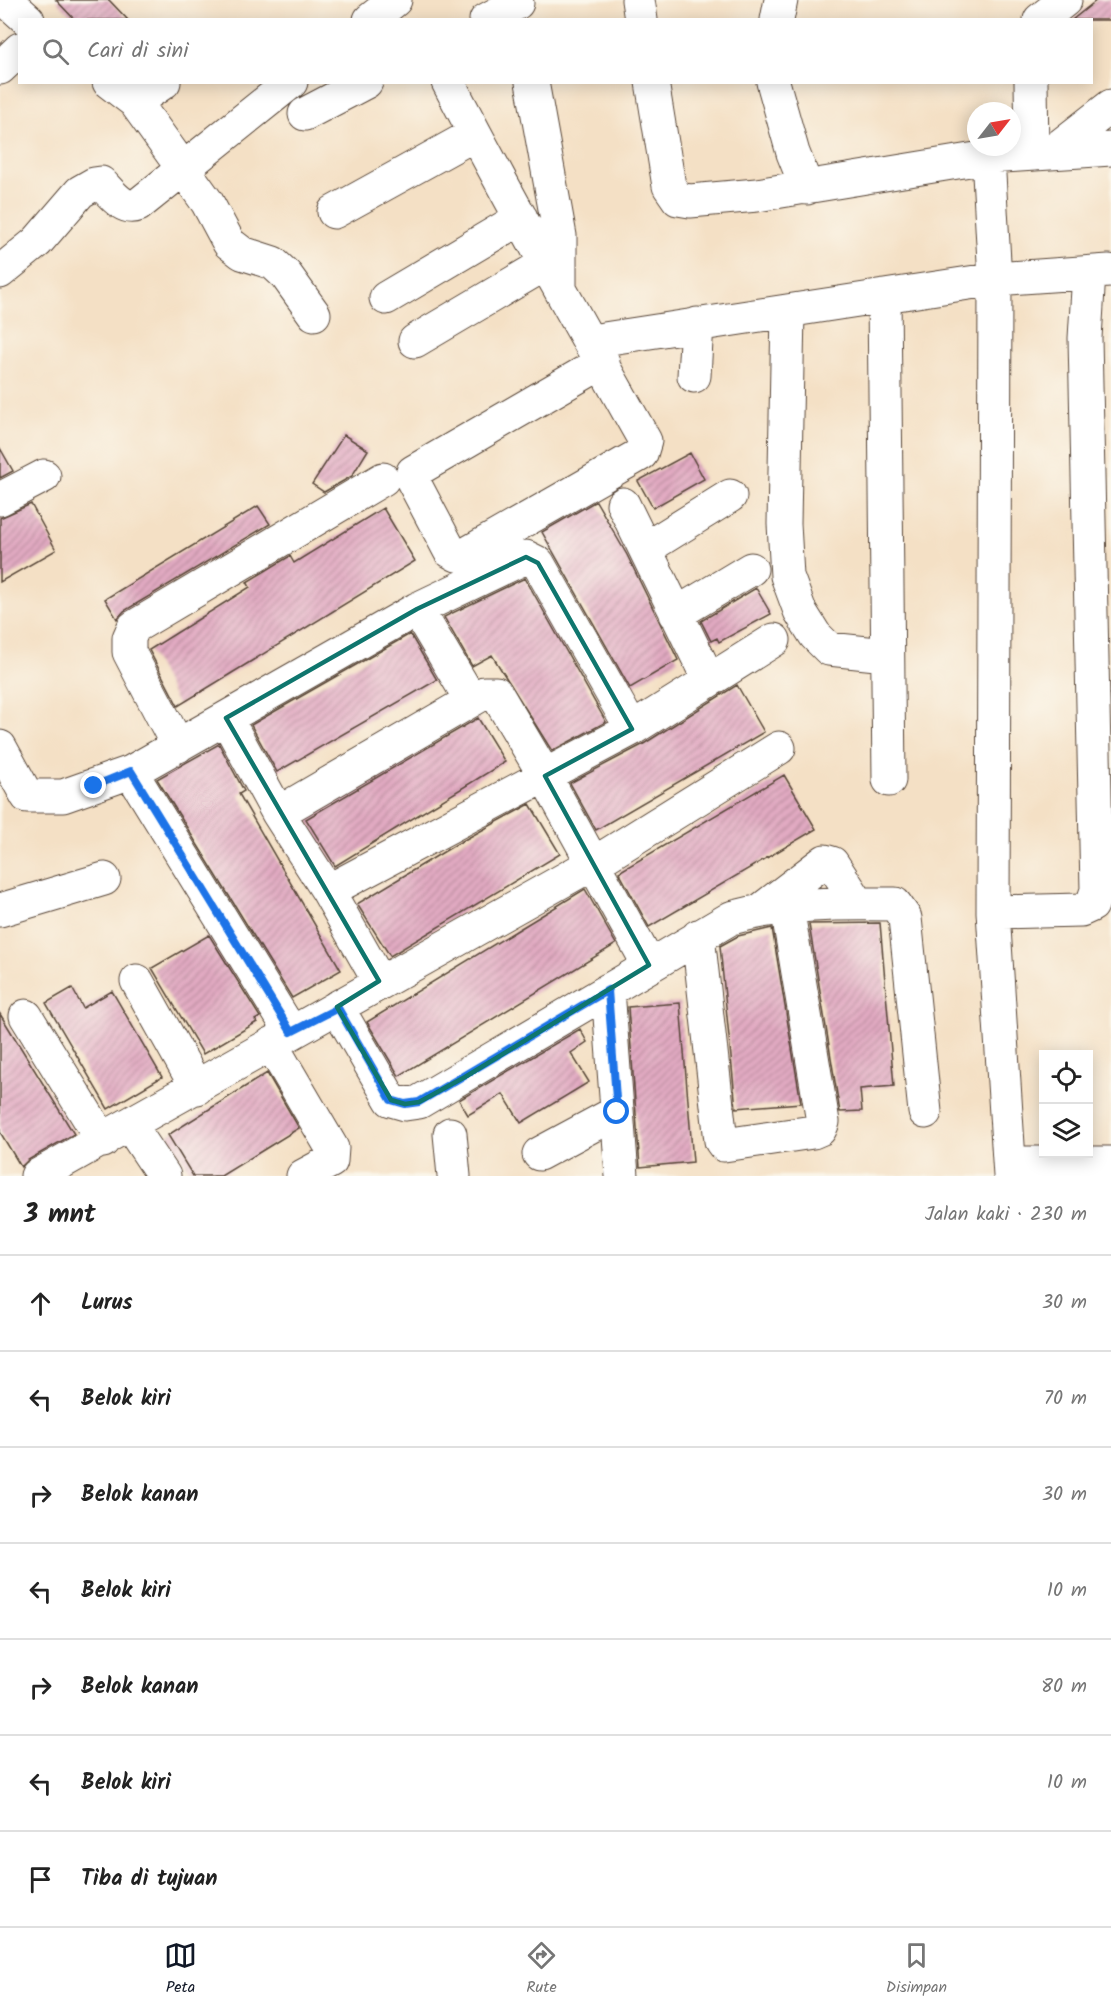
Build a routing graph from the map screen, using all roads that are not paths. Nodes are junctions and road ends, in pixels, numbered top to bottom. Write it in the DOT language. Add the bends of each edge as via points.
graph roads {
  1 [pos="6,0"];
  2 [pos="395,0"];
  3 [pos="638,0"];
  4 [pos="781,0"];
  5 [pos="1029,0"];
  6 [pos="1065,0"];
  7 [pos="518,7"];
  8 [pos="26,18"];
  9 [pos="372,18"];
  10 [pos="491,18"];
  11 [pos="641,18"];
  12 [pos="777,18"];
  13 [pos="1030,18"];
  14 [pos="1042,18"];
  15 [pos="18,51"];
  16 [pos="0,68"];
  17 [pos="112,84"];
  18 [pos="161,84"];
  19 [pos="288,84"];
  20 [pos="362,84"];
  21 [pos="449,84"];
  22 [pos="532,84"];
  23 [pos="652,84"];
  24 [pos="774,84"];
  25 [pos="1031,84"];
  26 [pos="135,102"];
  27 [pos="1111,106"];
  28 [pos="305,114"];
  29 [pos="475,134"];
  30 [pos="1111,149"];
  31 [pos="1042,152"];
  32 [pos="988,157"];
  33 [pos="183,168"];
  34 [pos="807,188"];
  35 [pos="333,212"];
  36 [pos="521,218"];
  37 [pos="0,272"];
  38 [pos="1100,272"];
  39 [pos="553,276"];
  40 [pos="995,279"];
  41 [pos="884,296"];
  42 [pos="386,298"];
  43 [pos="788,311"];
  44 [pos="314,315"];
  45 [pos="697,324"];
  46 [pos="1098,338"];
  47 [pos="415,341"];
  48 [pos="597,351"];
  49 [pos="694,376"];
  50 [pos="1100,453"];
  51 [pos="44,476"];
  52 [pos="382,479"];
  53 [pos="730,496"];
  54 [pos="0,499"];
  55 [pos="623,504"];
  56 [pos="645,549"];
  57 [pos="751,569"];
  58 [pos="417,609"];
  59 [pos="676,614"];
  60 [pos="774,640"];
  61 [pos="886,655"];
  62 [pos="709,680"];
  63 [pos="471,700"];
  64 [pos="226,718"];
  65 [pos="632,729"];
  66 [pos="178,746"];
  67 [pos="0,747"];
  68 [pos="779,748"];
  69 [pos="131,771"];
  70 [pos="545,776"];
  71 [pos="889,780"];
  72 [pos="278,813"];
  73 [pos="594,863"];
  74 [pos="104,879"];
  75 [pos="1104,890"];
  76 [pos="328,891"];
  77 [pos="774,908"];
  78 [pos="0,910"];
  79 [pos="993,912"];
  80 [pos="698,936"];
  81 [pos="649,965"];
  82 [pos="137,981"];
  83 [pos="379,981"];
  84 [pos="608,990"];
  85 [pos="338,1008"];
  86 [pos="26,1016"];
  87 [pos="281,1038"];
  88 [pos="197,1088"];
  89 [pos="617,1112"];
  90 [pos="925,1112"];
  91 [pos="117,1133"];
  92 [pos="450,1134"];
  93 [pos="539,1154"];
  94 [pos="1111,1164"];
  95 [pos="1010,1169"];
  96 [pos="37,1176"];
  97 [pos="164,1176"];
  98 [pos="303,1176"];
  99 [pos="454,1176"];
  100 [pos="622,1176"];
  1 -- 8 [label="street"];
  2 -- 9 [label="street"];
  3 -- 11 [label="street"];
  4 -- 12 [label="street"];
  5 -- 13 [label="street"];
  6 -- 14 [label="street"];
  7 -- 10 [label="street"];
  15 -- 16 [label="street"];
  17 -- 26 [label="street"];
  18 -- 26 [label="street"];
  19 -- 33 [label="street"];
  20 -- 28 [label="street"];
  21 -- 29 [label="street"];
  22 -- 39 [label="street" via="560,236"];
  23 -- 34 [label="street" via="669,186 678,199 690,201"];
  24 -- 34 [label="street"];
  25 -- 31 [label="street"];
  26 -- 33 [label="street"];
  27 -- 31 [label="street"];
  29 -- 35 [label="street"];
  29 -- 36 [label="street"];
  30 -- 31 [label="street"];
  31 -- 32 [label="street"];
  32 -- 34 [label="street"];
  32 -- 40 [label="street"];
  33 -- 37 [label="street" via="133,207 124,205 101,183 88,187 37,242"];
  33 -- 44 [label="street" via="229,243 242,253 273,263"];
  36 -- 39 [label="street"];
  36 -- 42 [label="street"];
  38 -- 40 [label="street"];
  38 -- 46 [label="street"];
  39 -- 47 [label="street"];
  39 -- 48 [label="street"];
  40 -- 41 [label="street"];
  40 -- 79 [label="street"];
  41 -- 43 [label="street"];
  41 -- 61 [label="street"];
  43 -- 45 [label="street"];
  43 -- 61 [label="street" via="784,524 788,584 800,611 824,646 834,651"];
  45 -- 48 [label="street"];
  45 -- 49 [label="street"];
  46 -- 50 [label="street"];
  48 -- 48 [label="street" via="645,441 641,454 466,554 450,551 412,479 414,472"];
  50 -- 75 [label="street"];
  51 -- 54 [label="street"];
  52 -- 66 [label="street" via="134,627 129,652"];
  53 -- 56 [label="street"];
  55 -- 56 [label="street"];
  56 -- 59 [label="street"];
  57 -- 59 [label="street"];
  58 -- 63 [label="street"];
  58 -- 64 [label="street"];
  58 -- 65 [label="street" via="526,557 538,563"];
  59 -- 62 [label="street"];
  60 -- 62 [label="street"];
  61 -- 71 [label="street"];
  62 -- 65 [label="street"];
  63 -- 70 [label="street" via="484,693 496,693"];
  63 -- 72 [label="street"];
  64 -- 66 [label="street"];
  64 -- 72 [label="street"];
  65 -- 70 [label="street"];
  66 -- 69 [label="street"];
  67 -- 69 [label="street" via="27,796 63,796"];
  68 -- 73 [label="street"];
  69 -- 87 [label="street"];
  70 -- 73 [label="street"];
  70 -- 76 [label="street"];
  72 -- 76 [label="street"];
  73 -- 81 [label="street"];
  73 -- 83 [label="street"];
  74 -- 78 [label="street"];
  75 -- 79 [label="street" via="1092,905 1081,910"];
  76 -- 83 [label="street"];
  77 -- 80 [label="street" via="731,918"];
  77 -- 80 [label="street" via="823,1122 820,1129 724,1145 721,1142"];
  77 -- 90 [label="street" via="896,904 905,918"];
  79 -- 95 [label="street"];
  80 -- 81 [label="street"];
  81 -- 84 [label="street"];
  82 -- 88 [label="street"];
  83 -- 85 [label="street"];
  84 -- 85 [label="street" via="465,1077 419,1102 405,1104 391,1100"];
  84 -- 89 [label="street"];
  85 -- 87 [label="street"];
  86 -- 91 [label="street"];
  87 -- 88 [label="street"];
  87 -- 98 [label="street" via="332,1149 331,1161"];
  88 -- 91 [label="street"];
  89 -- 93 [label="street"];
  89 -- 100 [label="street"];
  91 -- 96 [label="street"];
  91 -- 97 [label="street"];
  92 -- 99 [label="street"];
  94 -- 95 [label="street"];
}
